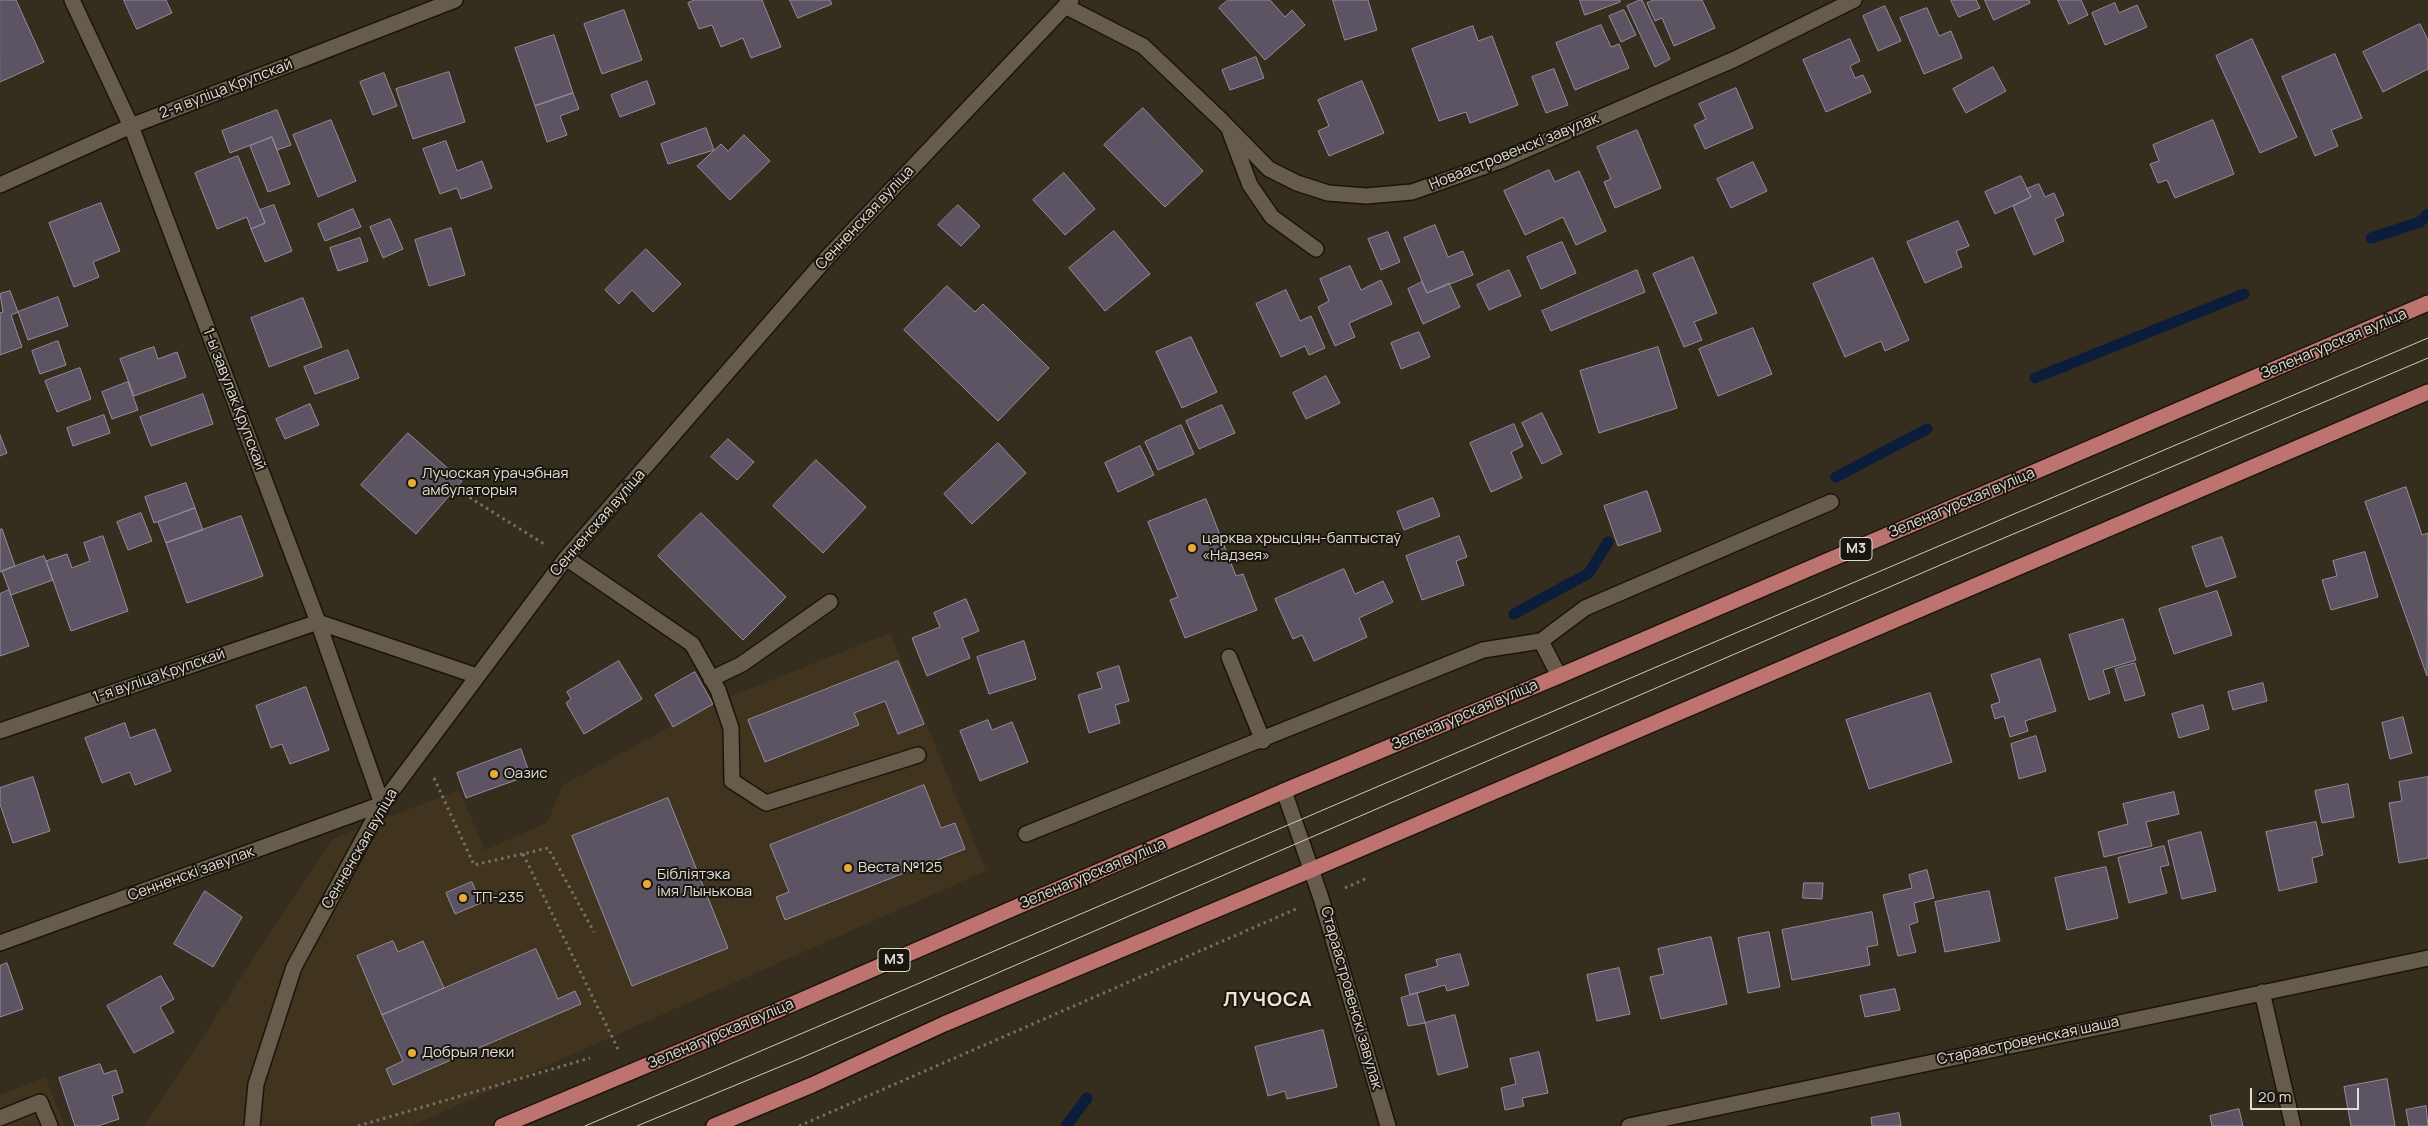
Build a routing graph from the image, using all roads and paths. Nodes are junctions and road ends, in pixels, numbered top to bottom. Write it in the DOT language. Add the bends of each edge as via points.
graph roads {
  1 [pos="72,0"];
  2 [pos="455,0"];
  3 [pos="1854,0"];
  4 [pos="1068,3"];
  5 [pos="131,126"];
  6 [pos="1228,126"];
  7 [pos="0,185"];
  8 [pos="1316,250"];
  9 [pos="2428,303"];
  10 [pos="2428,392"];
  11 [pos="464,494"];
  12 [pos="1832,502"];
  13 [pos="566,558"];
  14 [pos="830,602"];
  15 [pos="318,622"];
  16 [pos="1541,641"];
  17 [pos="1228,657"];
  18 [pos="477,676"];
  19 [pos="1559,676"];
  20 [pos="711,679"];
  21 [pos="0,731"];
  22 [pos="1263,740"];
  23 [pos="422,751"];
  24 [pos="918,755"];
  25 [pos="1284,791"];
  26 [pos="382,804"];
  27 [pos="1026,834"];
  28 [pos="523,854"];
  29 [pos="1311,870"];
  30 [pos="1321,898"];
  31 [pos="594,932"];
  32 [pos="0,943"];
  33 [pos="2428,958"];
  34 [pos="2262,992"];
  35 [pos="618,1049"];
  36 [pos="0,1118"];
  37 [pos="50,1126"];
  38 [pos="252,1126"];
  39 [pos="502,1126"];
  40 [pos="714,1126"];
  41 [pos="799,1126"];
  42 [pos="1388,1126"];
  43 [pos="1629,1126"];
  44 [pos="2293,1126"];
  1 -- 5 [label="street, 1-ы завулак Крупскай"];
  2 -- 5 [label="street, 2-я вуліца Крупскай"];
  3 -- 6 [label="street, Новаастровенскі завулак" via="1736,59 1500,161 1412,192 1366,196 1328,193 1297,184 1269,169"];
  4 -- 6 [label="street, Новаастровенскі завулак" via="1143,46"];
  4 -- 13 [label="street, Сенненская вуліца" via="824,261"];
  5 -- 7 [label="street, 2-я вуліца Крупскай"];
  5 -- 15 [label="street, 1-ы завулак Крупскай"];
  6 -- 8 [label="street" via="1250,185 1272,217"];
  9 -- 19 [label="main road, Зеленагурская вуліца / М3"];
  10 -- 29 [label="main road"];
  11 -- 13 [label="path"];
  12 -- 16 [label="street" via="1585,608"];
  13 -- 18 [label="street, Сенненская вуліца"];
  13 -- 20 [label="street" via="692,644"];
  14 -- 20 [label="street" via="742,664"];
  15 -- 18 [label="street"];
  15 -- 21 [label="street, 1-я вуліца Крупскай"];
  15 -- 26 [label="street, 1-ы завулак Крупскай"];
  16 -- 19 [label="street"];
  16 -- 22 [label="street" via="1483,650"];
  17 -- 22 [label="street"];
  18 -- 23 [label="street, Сенненская вуліца"];
  19 -- 25 [label="main road, Зеленагурская вуліца / М3"];
  20 -- 24 [label="street" via="732,728 732,780 766,803"];
  22 -- 27 [label="street"];
  23 -- 26 [label="street, Сенненская вуліца"];
  23 -- 28 [label="path" via="474,865"];
  25 -- 29 [label="street, Стараастровенскі завулак"];
  25 -- 39 [label="main road, Зеленагурская вуліца / М3" via="780,1010"];
  26 -- 32 [label="street, Сенненскі завулак"];
  26 -- 38 [label="street, Сенненская вуліца" via="294,968 256,1084"];
  28 -- 31 [label="path" via="548,848"];
  28 -- 35 [label="path"];
  29 -- 30 [label="street, Стараастровенскі завулак"];
  29 -- 40 [label="main road" via="944,1024"];
  30 -- 41 [label="path"];
  30 -- 42 [label="street, Стараастровенскі завулак"];
  33 -- 34 [label="street, Стараастровенская шаша"];
  34 -- 43 [label="street, Стараастровенская шаша"];
  34 -- 44 [label="street"];
  36 -- 37 [label="street" via="40,1102"];
}
